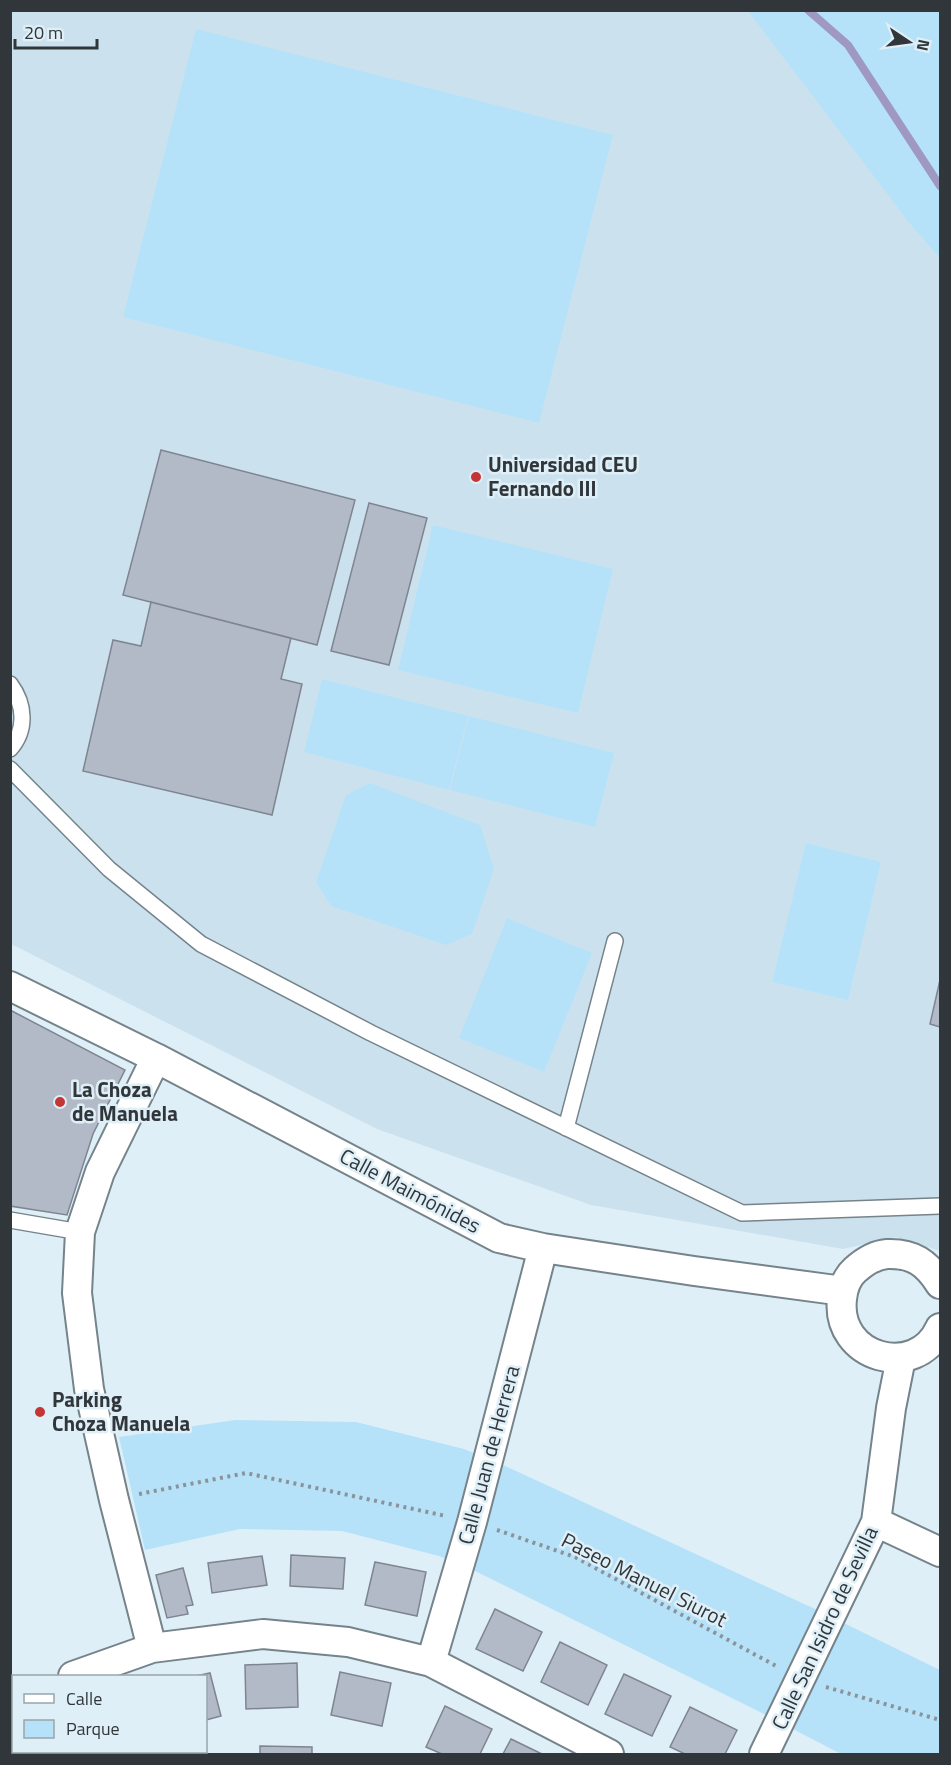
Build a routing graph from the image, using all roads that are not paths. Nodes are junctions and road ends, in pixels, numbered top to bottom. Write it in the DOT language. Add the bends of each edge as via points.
graph roads {
  1 [pos="10,684"];
  2 [pos="10,749"];
  3 [pos="10,769"];
  4 [pos="615,941"];
  5 [pos="10,986"];
  6 [pos="156,1058"];
  7 [pos="566,1128"];
  8 [pos="940,1206"];
  9 [pos="10,1220"];
  10 [pos="80,1232"];
  11 [pos="543,1248"];
  12 [pos="940,1284"];
  13 [pos="843,1291"];
  14 [pos="940,1328"];
  15 [pos="901,1358"];
  16 [pos="876,1522"];
  17 [pos="940,1552"];
  18 [pos="152,1648"];
  19 [pos="431,1662"];
  20 [pos="78,1675"];
  21 [pos="609,1755"];
  22 [pos="764,1755"];
  1 -- 2 [label="lane" via="22,711 21,729"];
  3 -- 7 [label="lane" via="109,869 201,944"];
  4 -- 7 [label="lane"];
  5 -- 6 [label="street, Calle Maimónides"];
  6 -- 10 [label="street" via="100,1172"];
  6 -- 11 [label="street, Calle Maimónides" via="499,1238"];
  7 -- 8 [label="lane" via="742,1213"];
  9 -- 10 [label="lane"];
  10 -- 18 [label="street" via="77,1293 89,1389"];
  11 -- 13 [label="street, Calle Maimónides"];
  11 -- 19 [label="street, Calle Juan de Herrera" via="472,1522"];
  12 -- 13 [label="street" via="917,1259 883,1254 852,1273"];
  13 -- 15 [label="street" via="841,1309 848,1333 860,1347 876,1356"];
  14 -- 15 [label="street" via="933,1341"];
  15 -- 16 [label="street, Calle San Isidro de Sevilla"];
  16 -- 17 [label="street"];
  16 -- 22 [label="street, Calle San Isidro de Sevilla"];
  18 -- 19 [label="street" via="263,1634 348,1642"];
  18 -- 20 [label="street"];
  19 -- 21 [label="street"];
}
